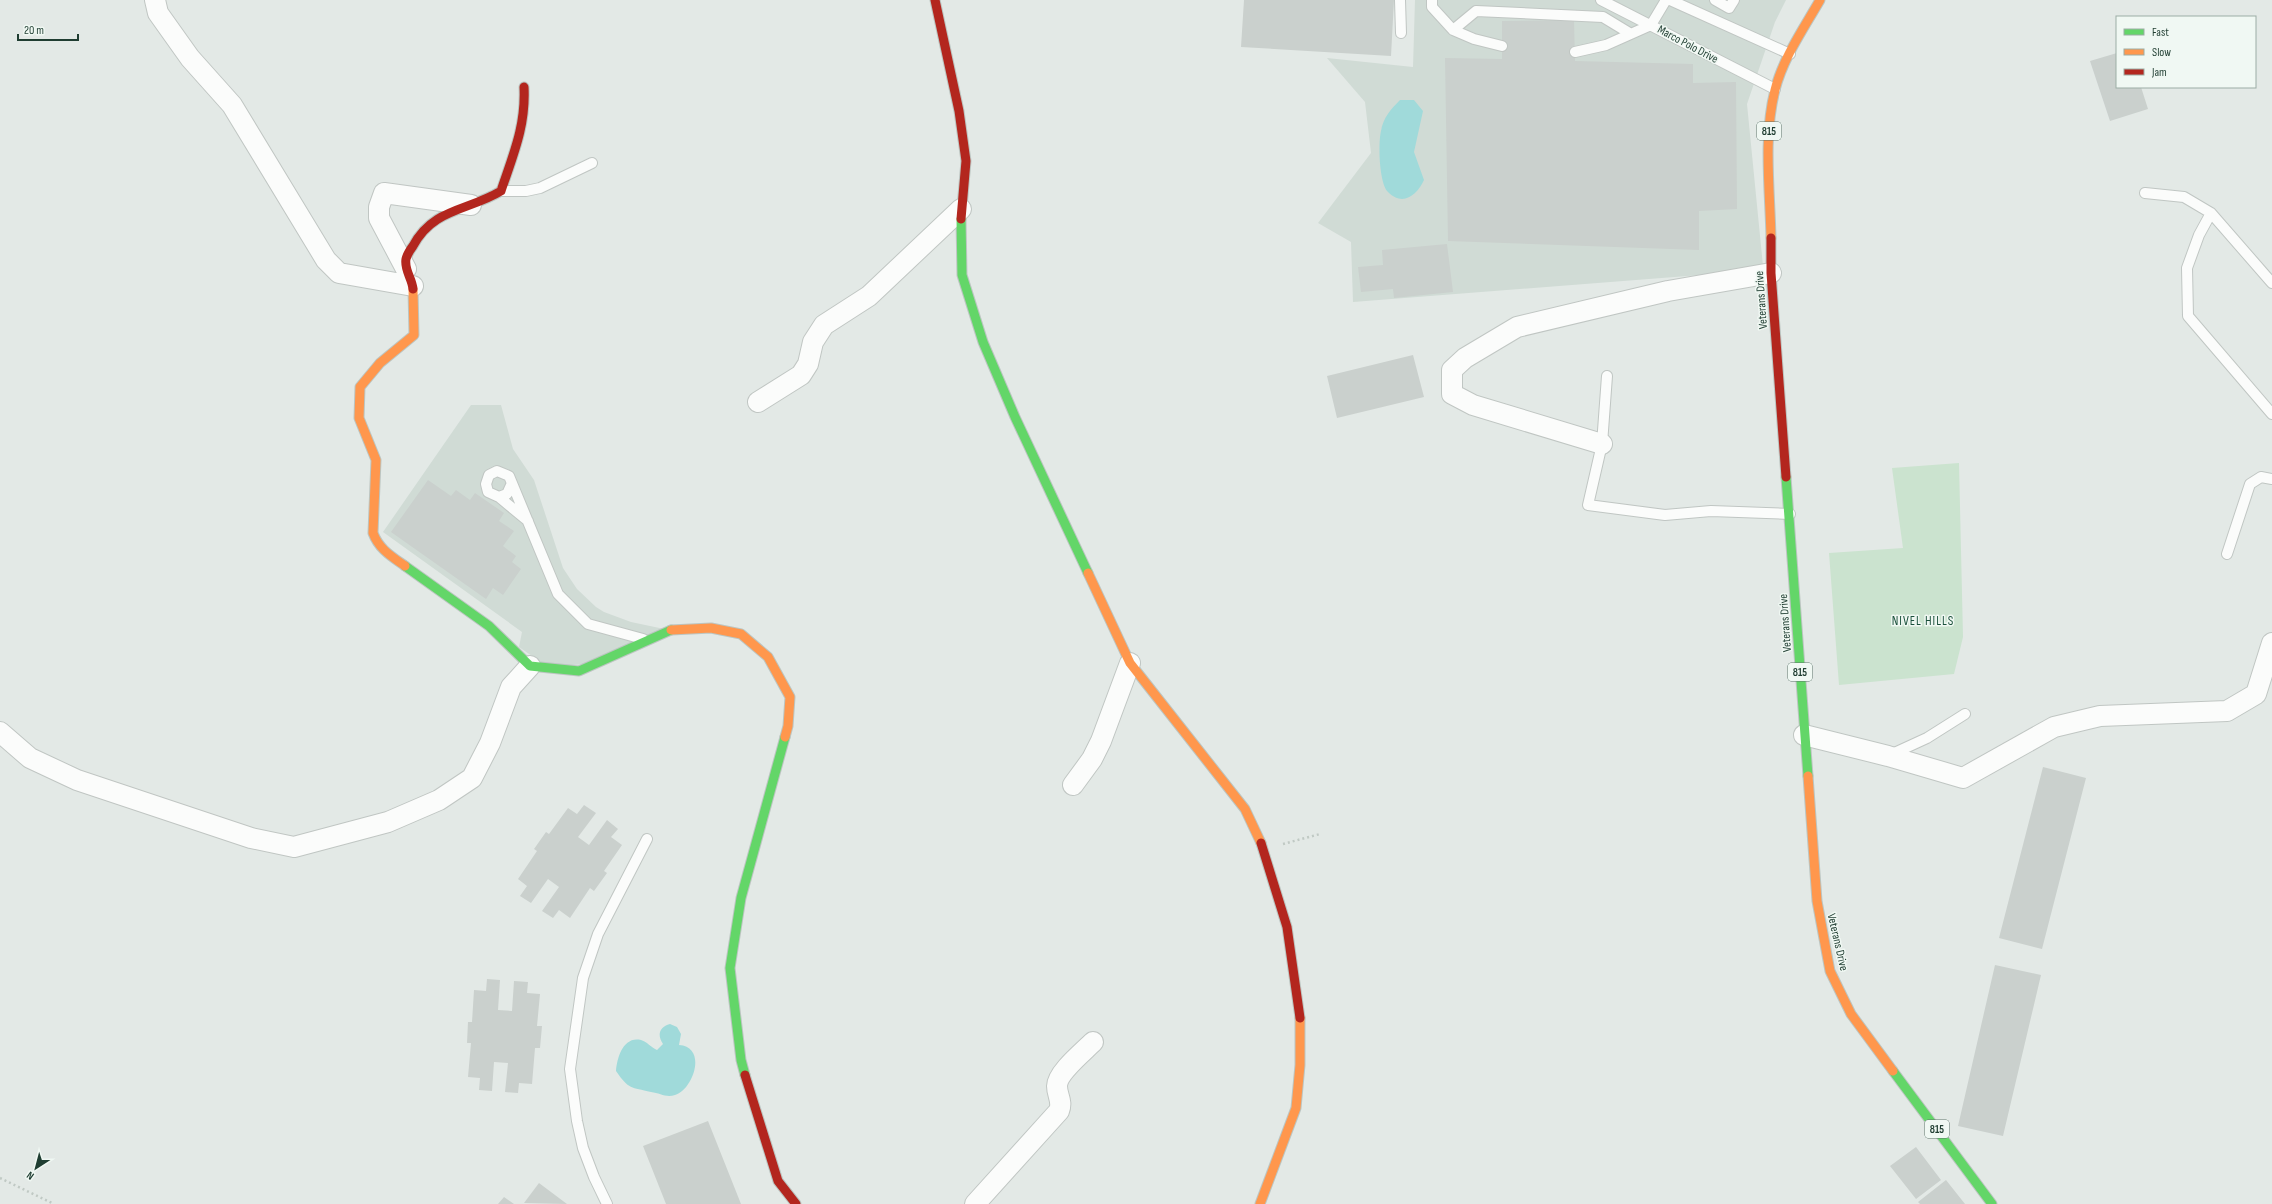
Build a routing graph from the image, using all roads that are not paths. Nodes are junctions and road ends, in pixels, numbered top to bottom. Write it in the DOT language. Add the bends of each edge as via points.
graph roads {
  1 [pos="155,0"];
  2 [pos="935,0"];
  3 [pos="1400,0"];
  4 [pos="1432,0"];
  5 [pos="1601,0"];
  6 [pos="1666,0"];
  7 [pos="1670,0"];
  8 [pos="1715,0"];
  9 [pos="1734,0"];
  10 [pos="1820,0"];
  11 [pos="1651,25"];
  12 [pos="1453,30"];
  13 [pos="1401,33"];
  14 [pos="1631,34"];
  15 [pos="1502,46"];
  16 [pos="1574,52"];
  17 [pos="1790,54"];
  18 [pos="524,88"];
  19 [pos="1775,89"];
  20 [pos="592,163"];
  21 [pos="501,191"];
  22 [pos="2145,192"];
  23 [pos="471,205"];
  24 [pos="961,209"];
  25 [pos="2211,213"];
  26 [pos="1771,273"];
  27 [pos="410,277"];
  28 [pos="2272,283"];
  29 [pos="1607,376"];
  30 [pos="758,402"];
  31 [pos="2272,414"];
  32 [pos="1602,444"];
  33 [pos="2272,479"];
  34 [pos="512,484"];
  35 [pos="499,497"];
  36 [pos="1790,514"];
  37 [pos="529,523"];
  38 [pos="2227,554"];
  39 [pos="649,640"];
  40 [pos="2272,643"];
  41 [pos="1130,663"];
  42 [pos="530,666"];
  43 [pos="1965,714"];
  44 [pos="0,732"];
  45 [pos="1804,735"];
  46 [pos="1888,756"];
  47 [pos="1073,785"];
  48 [pos="647,838"];
  49 [pos="1092,1042"];
  50 [pos="607,1204"];
  51 [pos="796,1204"];
  52 [pos="976,1204"];
  53 [pos="1260,1204"];
  54 [pos="1992,1204"];
  1 -- 27 [label="street" via="158,13 190,58 232,105 326,260 339,273"];
  2 -- 24 [label="street" via="959,111 966,161"];
  3 -- 13 [label="lane"];
  4 -- 12 [label="lane" via="1432,7"];
  5 -- 11 [label="lane, Marco Polo Drive"];
  6 -- 11 [label="lane"];
  7 -- 17 [label="lane"];
  8 -- 9 [label="lane" via="1729,8"];
  10 -- 17 [label="street, Veterans Drive / 815"];
  11 -- 14 [label="lane"];
  11 -- 19 [label="lane, Marco Polo Drive"];
  12 -- 14 [label="lane" via="1476,12 1603,17"];
  12 -- 15 [label="lane" via="1474,39"];
  14 -- 16 [label="lane" via="1606,45"];
  17 -- 19 [label="street, Veterans Drive / 815"];
  18 -- 21 [label="street" via="522,129"];
  19 -- 26 [label="street, Veterans Drive / 815" via="1769,133"];
  20 -- 21 [label="lane" via="540,188"];
  21 -- 23 [label="street"];
  22 -- 25 [label="lane" via="2184,197"];
  23 -- 27 [label="street" via="452,210 429,224 417,238 406,258"];
  23 -- 27 [label="street" via="384,193 379,207 379,218"];
  24 -- 30 [label="street" via="869,296 824,325 813,342 808,364 801,375"];
  24 -- 41 [label="street" via="962,275 983,342"];
  25 -- 28 [label="lane"];
  25 -- 31 [label="lane" via="2199,235 2187,268 2188,316"];
  26 -- 32 [label="street" via="1668,290 1517,327 1466,358 1452,370 1452,394 1473,405"];
  26 -- 36 [label="street, Veterans Drive / 815"];
  27 -- 42 [label="street" via="414,336 380,363 360,387 359,418 376,460 373,533 384,551 489,626"];
  29 -- 32 [label="lane"];
  32 -- 36 [label="lane" via="1588,505 1666,515 1711,511"];
  33 -- 38 [label="lane" via="2262,477 2250,484"];
  34 -- 35 [label="lane" via="507,494"];
  34 -- 35 [label="lane" via="509,476 502,472 497,471 489,475 486,479 486,488 491,495"];
  34 -- 37 [label="lane"];
  35 -- 37 [label="lane"];
  36 -- 45 [label="street, Veterans Drive / 815"];
  37 -- 39 [label="lane" via="558,594 588,624"];
  39 -- 42 [label="street" via="579,671"];
  39 -- 51 [label="street" via="669,630 711,628 741,634 768,657 790,697 788,726 741,898 730,968 741,1060 778,1181"];
  40 -- 46 [label="street" via="2256,694 2227,711 2100,716 2054,727 1963,778"];
  41 -- 47 [label="street" via="1101,741 1092,759"];
  41 -- 53 [label="street" via="1245,809 1264,850 1287,927 1300,1020 1300,1065 1296,1108"];
  42 -- 44 [label="street" via="511,687 490,744 472,778 439,800 388,822 294,847 251,838 77,780 30,758"];
  43 -- 46 [label="lane" via="1927,738"];
  45 -- 46 [label="street"];
  45 -- 54 [label="street, Veterans Drive / 815" via="1817,901 1830,971 1851,1014"];
  48 -- 50 [label="lane" via="598,934 583,978 570,1069 583,1148"];
  49 -- 52 [label="street" via="1059,1076 1057,1085 1062,1104 1059,1111"];
}
